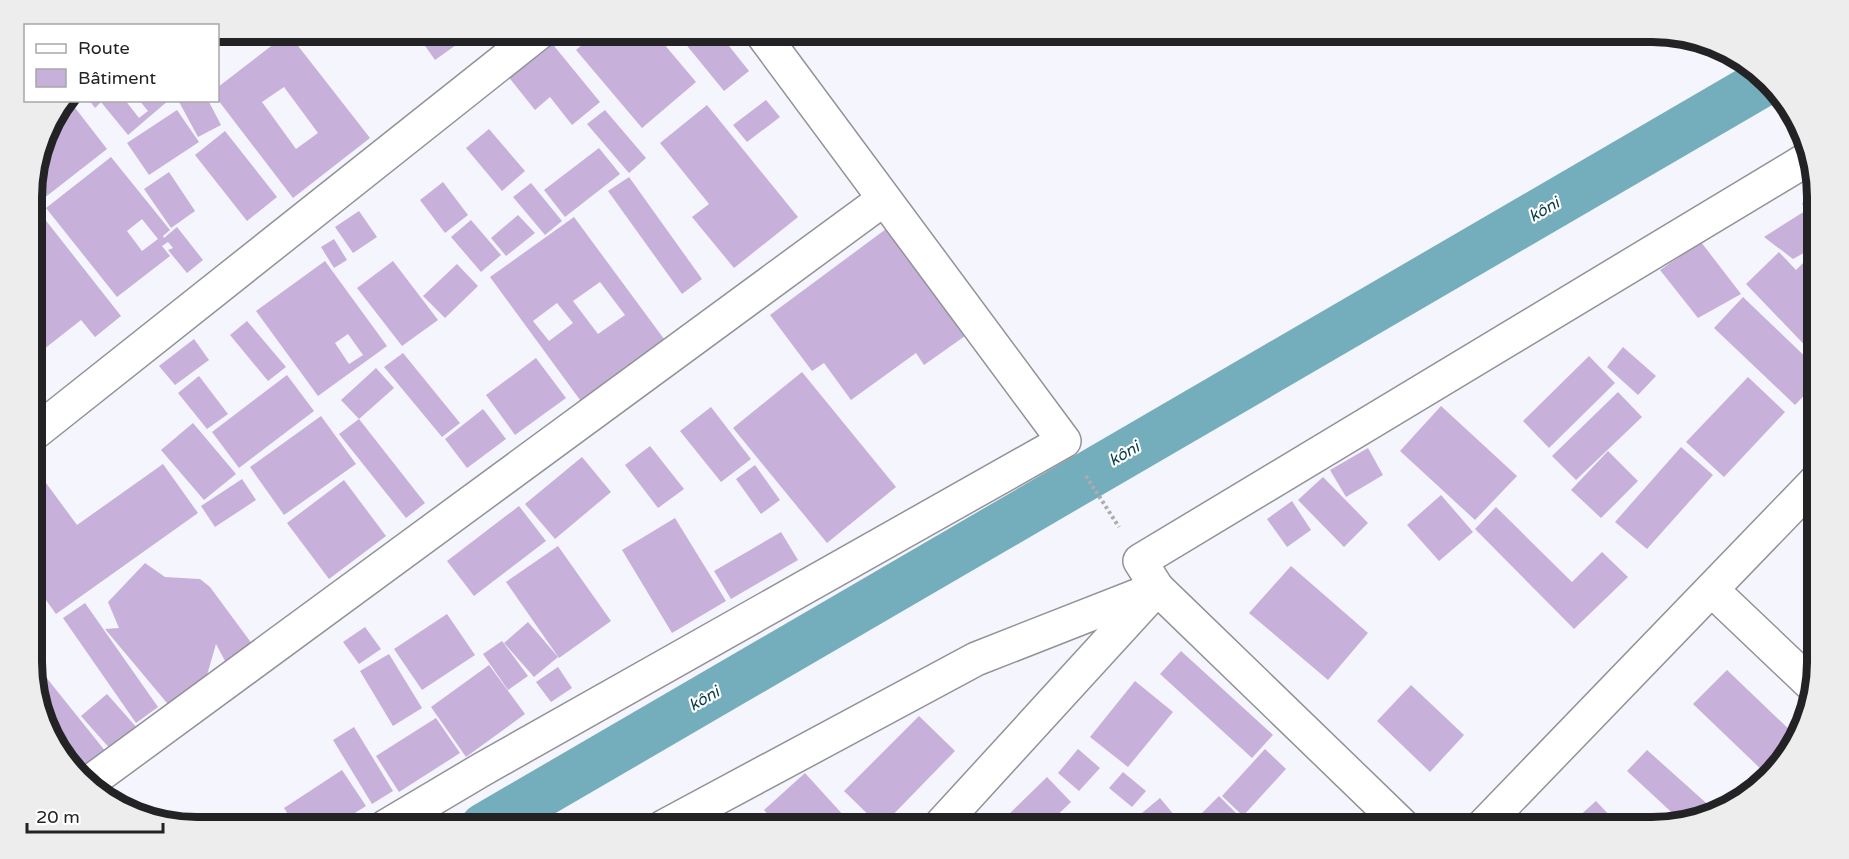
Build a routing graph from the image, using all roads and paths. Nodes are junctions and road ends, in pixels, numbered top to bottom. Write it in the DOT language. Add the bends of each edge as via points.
graph roads {
  1 [pos="528,42"];
  2 [pos="767,42"];
  3 [pos="1803,162"];
  4 [pos="884,199"];
  5 [pos="42,427"];
  6 [pos="1083,471"];
  7 [pos="1807,490"];
  8 [pos="1105,506"];
  9 [pos="1157,588"];
  10 [pos="1712,590"];
  11 [pos="1806,679"];
  12 [pos="95,778"];
  13 [pos="401,817"];
  14 [pos="682,817"];
  15 [pos="948,817"];
  16 [pos="1394,817"];
  17 [pos="1492,817"];
  1 -- 5 [label="street"];
  2 -- 4 [label="street"];
  3 -- 9 [label="street" via="1140,561"];
  4 -- 12 [label="street"];
  4 -- 13 [label="street" via="1064,441"];
  6 -- 8 [label="path"];
  7 -- 10 [label="street"];
  9 -- 14 [label="street" via="976,659"];
  9 -- 15 [label="street"];
  9 -- 16 [label="street"];
  10 -- 11 [label="street"];
  10 -- 17 [label="street"];
}
